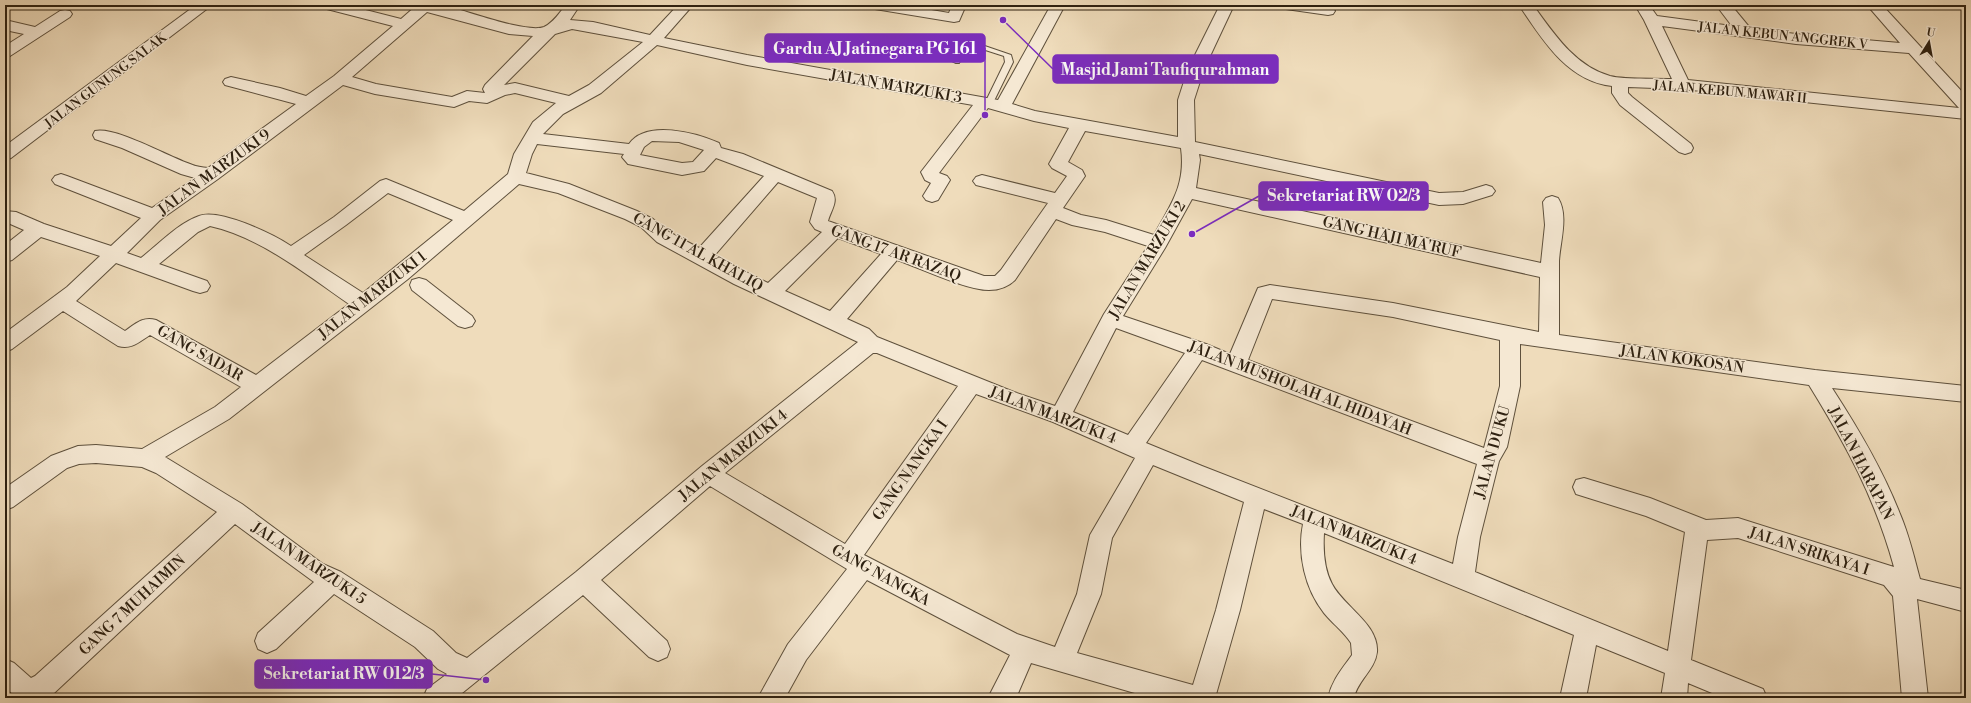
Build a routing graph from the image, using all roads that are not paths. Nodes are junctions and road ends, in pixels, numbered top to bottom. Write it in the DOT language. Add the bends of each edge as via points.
graph roads {
  1 [pos="205,5"];
  2 [pos="328,5"];
  3 [pos="573,5"];
  4 [pos="686,5"];
  5 [pos="875,5"];
  6 [pos="959,5"];
  7 [pos="1058,5"];
  8 [pos="1227,5"];
  9 [pos="1286,5"];
  10 [pos="1526,5"];
  11 [pos="1642,5"];
  12 [pos="1723,5"];
  13 [pos="1874,5"];
  14 [pos="425,6"];
  15 [pos="1328,11"];
  16 [pos="65,14"];
  17 [pos="1652,20"];
  18 [pos="405,24"];
  19 [pos="5,25"];
  20 [pos="37,32"];
  21 [pos="548,32"];
  22 [pos="1744,32"];
  23 [pos="653,41"];
  24 [pos="1915,49"];
  25 [pos="5,53"];
  26 [pos="956,61"];
  27 [pos="340,79"];
  28 [pos="231,82"];
  29 [pos="1620,82"];
  30 [pos="1682,84"];
  31 [pos="500,91"];
  32 [pos="308,102"];
  33 [pos="572,102"];
  34 [pos="992,104"];
  35 [pos="1966,106"];
  36 [pos="1966,114"];
  37 [pos="1080,124"];
  38 [pos="101,135"];
  39 [pos="532,138"];
  40 [pos="1188,145"];
  41 [pos="1685,148"];
  42 [pos="634,150"];
  43 [pos="713,151"];
  44 [pos="5,154"];
  45 [pos="775,174"];
  46 [pos="212,175"];
  47 [pos="516,177"];
  48 [pos="61,180"];
  49 [pos="982,181"];
  50 [pos="1486,191"];
  51 [pos="1187,192"];
  52 [pos="932,196"];
  53 [pos="1552,202"];
  54 [pos="1056,205"];
  55 [pos="7,216"];
  56 [pos="154,216"];
  57 [pos="466,219"];
  58 [pos="38,229"];
  59 [pos="834,230"];
  60 [pos="1159,243"];
  61 [pos="894,251"];
  62 [pos="113,254"];
  63 [pos="5,255"];
  64 [pos="290,256"];
  65 [pos="702,258"];
  66 [pos="144,266"];
  67 [pos="1550,272"];
  68 [pos="408,278"];
  69 [pos="200,286"];
  70 [pos="770,293"];
  71 [pos="62,300"];
  72 [pos="363,303"];
  73 [pos="1111,319"];
  74 [pos="465,321"];
  75 [pos="833,321"];
  76 [pos="1510,335"];
  77 [pos="1549,341"];
  78 [pos="5,344"];
  79 [pos="871,345"];
  80 [pos="1199,349"];
  81 [pos="1236,365"];
  82 [pos="1815,378"];
  83 [pos="972,383"];
  84 [pos="257,386"];
  85 [pos="1966,394"];
  86 [pos="1060,416"];
  87 [pos="1140,450"];
  88 [pos="145,458"];
  89 [pos="1489,459"];
  90 [pos="710,473"];
  91 [pos="1584,487"];
  92 [pos="1256,496"];
  93 [pos="5,500"];
  94 [pos="234,511"];
  95 [pos="1315,519"];
  96 [pos="1702,529"];
  97 [pos="855,562"];
  98 [pos="1462,578"];
  99 [pos="333,580"];
  100 [pos="584,580"];
  101 [pos="1907,590"];
  102 [pos="1966,601"];
  103 [pos="1587,629"];
  104 [pos="267,642"];
  105 [pos="658,648"];
  106 [pos="1025,649"];
  107 [pos="1061,661"];
  108 [pos="1678,667"];
  109 [pos="470,672"];
  110 [pos="16,683"];
  111 [pos="1136,689"];
  112 [pos="436,698"];
  113 [pos="771,698"];
  114 [pos="1001,698"];
  115 [pos="1195,698"];
  116 [pos="1202,698"];
  117 [pos="1341,698"];
  118 [pos="1573,698"];
  119 [pos="1674,698"];
  120 [pos="1754,698"];
  121 [pos="1915,698"];
  1 -- 44 [label="street, JALAN GUNUNG SALAK"];
  2 -- 18 [label="street"];
  3 -- 21 [label="street" via="564,18"];
  4 -- 23 [label="street"];
  5 -- 6 [label="street" via="954,18"];
  7 -- 34 [label="street"];
  8 -- 40 [label="street, JALAN MARZUKI 2" via="1188,91"];
  9 -- 15 [label="street"];
  10 -- 29 [label="street, JALAN KEBUN MAWAR II" via="1554,45 1585,72"];
  11 -- 17 [label="street"];
  12 -- 22 [label="street"];
  13 -- 24 [label="street"];
  14 -- 18 [label="street, JALAN MARZUKI 9"];
  14 -- 21 [label="street" via="509,29"];
  16 -- 20 [label="street"];
  17 -- 22 [label="street, JALAN KEBUN ANGGREK V"];
  17 -- 30 [label="street"];
  18 -- 27 [label="street, JALAN MARZUKI 9"];
  19 -- 20 [label="street"];
  20 -- 25 [label="street"];
  21 -- 23 [label="street, JALAN MARZUKI 3" via="572,24"];
  21 -- 31 [label="street" via="491,89"];
  22 -- 24 [label="street, JALAN KEBUN ANGGREK V"];
  23 -- 33 [label="street" via="595,89"];
  23 -- 34 [label="street, JALAN MARZUKI 3"];
  24 -- 35 [label="street"];
  26 -- 34 [label="lane" via="964,47 973,44 1007,55 1009,62"];
  27 -- 31 [label="street" via="375,89 454,102 467,96 487,98"];
  27 -- 32 [label="street, JALAN MARZUKI 9"];
  28 -- 32 [label="street"];
  29 -- 30 [label="street, JALAN KEBUN MAWAR II"];
  29 -- 41 [label="street" via="1620,93 1626,101"];
  30 -- 36 [label="street, JALAN KEBUN MAWAR II"];
  31 -- 33 [label="street" via="515,88"];
  32 -- 46 [label="street, JALAN MARZUKI 9"];
  33 -- 39 [label="street" via="548,116"];
  34 -- 37 [label="street, JALAN MARZUKI 3" via="1034,116"];
  34 -- 52 [label="street" via="930,172 931,176 940,180"];
  37 -- 40 [label="street, JALAN MARZUKI 3"];
  37 -- 54 [label="street" via="1058,161 1059,165 1076,175"];
  38 -- 46 [label="street" via="187,170"];
  39 -- 42 [label="street"];
  39 -- 47 [label="street" via="523,154"];
  40 -- 50 [label="street, JALAN MARZUKI 3" via="1439,199 1463,198"];
  40 -- 51 [label="street, JALAN MARZUKI 2" via="1191,160"];
  42 -- 43 [label="street, GANG 17 AR RAZAQ" via="645,138 662,135 711,146"];
  42 -- 43 [label="street" via="631,157 634,160 688,169 700,166"];
  43 -- 45 [label="street, GANG 17 AR RAZAQ"];
  45 -- 59 [label="street, GANG 17 AR RAZAQ" via="826,195 826,207 819,222"];
  45 -- 65 [label="street"];
  46 -- 56 [label="street, JALAN MARZUKI 9"];
  47 -- 57 [label="street, JALAN MARZUKI 1"];
  47 -- 65 [label="street, GANG 11 AL KHALIQ" via="563,188 631,215 647,223 663,237"];
  48 -- 56 [label="street"];
  49 -- 54 [label="street"];
  51 -- 60 [label="street, JALAN MARZUKI 2"];
  51 -- 67 [label="street, GANG HAJI MA'RUF"];
  53 -- 67 [label="street" via="1554,225"];
  54 -- 60 [label="street" via="1078,221 1106,226"];
  54 -- 61 [label="street, GANG 17 AR RAZAQ" via="1014,268 1001,281 975,281"];
  55 -- 58 [label="street"];
  56 -- 62 [label="street, JALAN MARZUKI 9"];
  57 -- 64 [label="street" via="386,185"];
  57 -- 68 [label="street, JALAN MARZUKI 1"];
  58 -- 62 [label="street"];
  58 -- 63 [label="street"];
  59 -- 61 [label="street, GANG 17 AR RAZAQ"];
  59 -- 70 [label="street"];
  60 -- 73 [label="street, JALAN MARZUKI 2"];
  61 -- 75 [label="street"];
  62 -- 66 [label="street"];
  62 -- 71 [label="street, JALAN MARZUKI 9"];
  64 -- 66 [label="street" via="273,243 207,219"];
  64 -- 72 [label="street"];
  65 -- 70 [label="street, GANG 11 AL KHALIQ"];
  66 -- 69 [label="street"];
  67 -- 77 [label="street"];
  68 -- 72 [label="street, JALAN MARZUKI 1"];
  68 -- 74 [label="street"];
  70 -- 75 [label="street, GANG 11 AL KHALIQ"];
  71 -- 78 [label="street, JALAN MARZUKI 9"];
  71 -- 84 [label="street, GANG SADAR" via="125,341 149,325"];
  72 -- 84 [label="street, JALAN MARZUKI 1"];
  73 -- 80 [label="street, JALAN MUSHOLAH AL HIDAYAH"];
  73 -- 86 [label="street, JALAN MARZUKI 2"];
  75 -- 79 [label="street, GANG 11 AL KHALIQ" via="862,334"];
  76 -- 77 [label="street"];
  76 -- 81 [label="street" via="1393,310 1270,292 1264,296"];
  76 -- 89 [label="street, JALAN DUKU" via="1510,386 1496,447"];
  77 -- 82 [label="street, JALAN KOKOSAN"];
  79 -- 83 [label="street, JALAN MARZUKI 4" via="879,345"];
  79 -- 90 [label="street, JALAN MARZUKI 4" via="864,348"];
  80 -- 81 [label="street, JALAN MUSHOLAH AL HIDAYAH"];
  80 -- 87 [label="street"];
  81 -- 89 [label="street, JALAN MUSHOLAH AL HIDAYAH"];
  82 -- 85 [label="street"];
  82 -- 101 [label="street, JALAN HARAPAN" via="1843,423 1889,515"];
  83 -- 86 [label="street, JALAN MARZUKI 4"];
  83 -- 97 [label="street, GANG NANGKA I"];
  84 -- 88 [label="street, JALAN MARZUKI 1" via="222,413"];
  86 -- 87 [label="street, JALAN MARZUKI 4"];
  87 -- 92 [label="street, JALAN MARZUKI 4"];
  87 -- 107 [label="street" via="1128,492 1101,535 1089,594"];
  88 -- 93 [label="street" via="96,454 78,456 59,462"];
  88 -- 94 [label="street, JALAN MARZUKI 5"];
  89 -- 98 [label="street, JALAN DUKU" via="1469,537"];
  90 -- 97 [label="street, GANG NANGKA" via="719,481"];
  90 -- 100 [label="street, JALAN MARZUKI 4"];
  91 -- 96 [label="street" via="1650,508"];
  92 -- 95 [label="street, JALAN MARZUKI 4"];
  92 -- 116 [label="street" via="1228,610"];
  94 -- 99 [label="street, JALAN MARZUKI 5" via="315,570"];
  94 -- 110 [label="street, GANG 7 MUHAIMIN" via="43,686"];
  95 -- 98 [label="street, JALAN MARZUKI 4"];
  95 -- 117 [label="street" via="1311,534 1312,557 1319,582 1334,607 1356,630 1364,644 1364,661 1343,686"];
  96 -- 101 [label="street, JALAN SRIKAYA I" via="1738,528 1892,577"];
  96 -- 108 [label="street"];
  97 -- 106 [label="street, GANG NANGKA"];
  97 -- 113 [label="street, GANG NANGKA I" via="797,652"];
  98 -- 103 [label="street, JALAN MARZUKI 4"];
  99 -- 104 [label="street"];
  99 -- 109 [label="street, JALAN MARZUKI 5" via="424,639 448,661"];
  100 -- 105 [label="street"];
  100 -- 109 [label="street, JALAN MARZUKI 4"];
  101 -- 102 [label="street"];
  101 -- 121 [label="street, JALAN HARAPAN"];
  103 -- 108 [label="street, JALAN MARZUKI 4"];
  103 -- 118 [label="street"];
  106 -- 107 [label="street, GANG NANGKA"];
  106 -- 114 [label="street"];
  107 -- 111 [label="street, GANG NANGKA"];
  108 -- 119 [label="street"];
  108 -- 120 [label="street, JALAN MARZUKI 4"];
  109 -- 112 [label="street, JALAN MARZUKI 4"];
  111 -- 115 [label="street, GANG NANGKA"];
}
